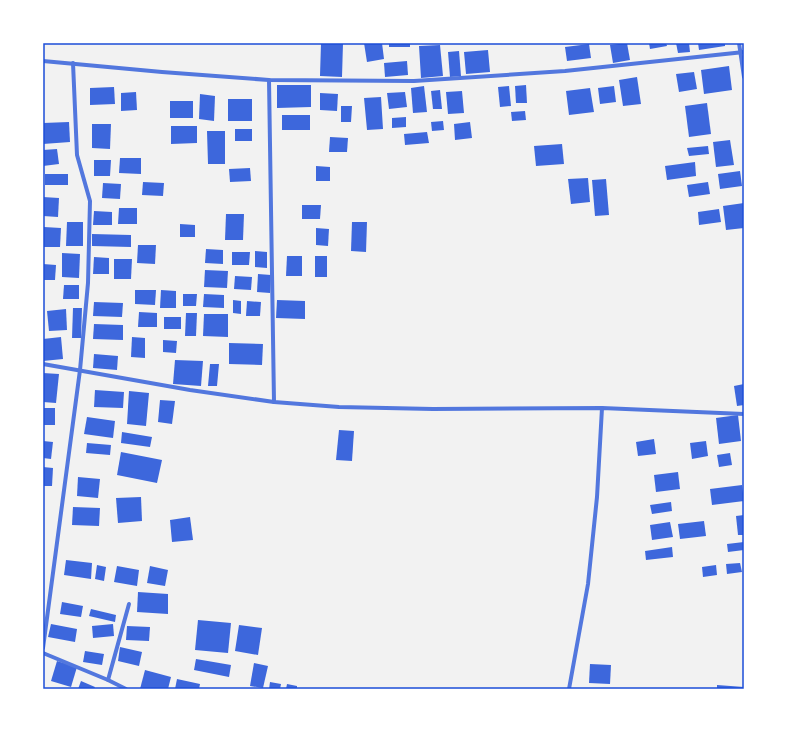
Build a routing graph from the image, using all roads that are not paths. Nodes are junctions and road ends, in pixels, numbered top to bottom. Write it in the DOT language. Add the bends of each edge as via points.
graph roads {
  1 [pos="739,43"];
  2 [pos="742,52"];
  3 [pos="43,61"];
  4 [pos="73,63"];
  5 [pos="744,77"];
  6 [pos="269,80"];
  7 [pos="43,364"];
  8 [pos="80,370"];
  9 [pos="274,402"];
  10 [pos="602,408"];
  11 [pos="744,414"];
  12 [pos="129,604"];
  13 [pos="43,648"];
  14 [pos="43,653"];
  15 [pos="108,680"];
  16 [pos="126,689"];
  17 [pos="568,689"];
  1 -- 2 [label="street"];
  2 -- 5 [label="street"];
  2 -- 6 [label="street" via="565,71 414,81"];
  3 -- 4 [label="street"];
  4 -- 6 [label="street"];
  4 -- 8 [label="street" via="77,155 88,191 90,212 88,283"];
  6 -- 9 [label="street"];
  7 -- 8 [label="street"];
  8 -- 9 [label="street"];
  8 -- 13 [label="street"];
  9 -- 10 [label="street" via="339,407 433,409"];
  10 -- 11 [label="street"];
  10 -- 17 [label="street" via="598,498 588,584"];
  12 -- 15 [label="street"];
  14 -- 15 [label="street"];
  15 -- 16 [label="street"];
}
